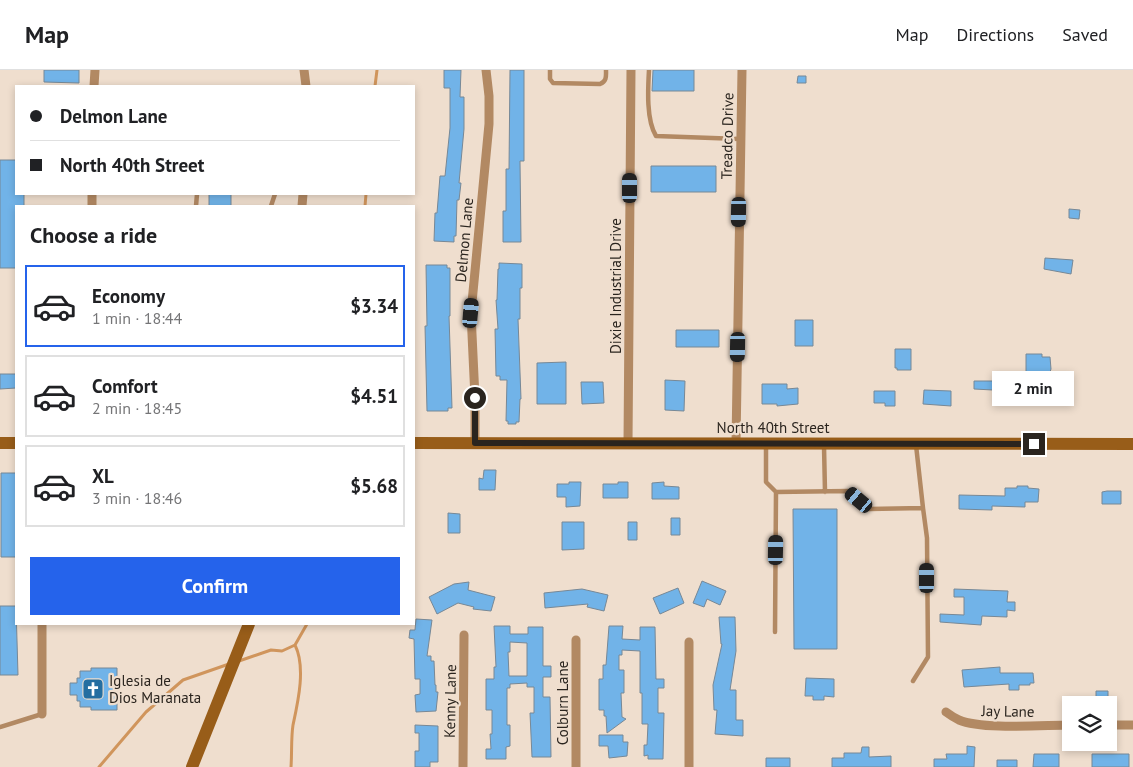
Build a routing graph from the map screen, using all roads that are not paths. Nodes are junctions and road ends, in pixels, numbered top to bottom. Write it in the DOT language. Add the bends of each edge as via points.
graph roads {
  1 [pos="95,70"];
  2 [pos="304,70"];
  3 [pos="486,70"];
  4 [pos="550,70"];
  5 [pos="606,70"];
  6 [pos="631,70"];
  7 [pos="649,70"];
  8 [pos="742,70"];
  9 [pos="94,85"];
  10 [pos="306,85"];
  11 [pos="740,138"];
  12 [pos="0,443"];
  13 [pos="15,443"];
  14 [pos="415,443"];
  15 [pos="475,443"];
  16 [pos="628,443"];
  17 [pos="736,443"];
  18 [pos="824,443"];
  19 [pos="766,444"];
  20 [pos="916,444"];
  21 [pos="1133,444"];
  22 [pos="776,492"];
  23 [pos="825,492"];
  24 [pos="923,508"];
  25 [pos="42,625"];
  26 [pos="246,630"];
  27 [pos="775,632"];
  28 [pos="464,635"];
  29 [pos="576,640"];
  30 [pos="689,642"];
  31 [pos="913,681"];
  32 [pos="946,712"];
  33 [pos="42,714"];
  34 [pos="1133,724"];
  35 [pos="1062,725"];
  36 [pos="1117,725"];
  37 [pos="0,727"];
  38 [pos="192,767"];
  39 [pos="463,767"];
  40 [pos="576,767"];
  41 [pos="689,767"];
  1 -- 9 [label="street"];
  2 -- 10 [label="street"];
  3 -- 15 [label="street, Delmon Lane" via="489,124 471,313"];
  4 -- 5 [label="lane" via="553,83 600,84 606,79"];
  6 -- 16 [label="street, Dixie Industrial Drive"];
  7 -- 11 [label="lane" via="649,110 656,136"];
  8 -- 11 [label="street, Treadco Drive"];
  11 -- 17 [label="street, Treadco Drive"];
  12 -- 13 [label="street"];
  14 -- 15 [label="street, North 40th Street"];
  15 -- 16 [label="street, North 40th Street"];
  16 -- 17 [label="street, North 40th Street"];
  17 -- 19 [label="street, North 40th Street"];
  18 -- 19 [label="street, North 40th Street"];
  18 -- 20 [label="street, North 40th Street"];
  18 -- 23 [label="lane"];
  19 -- 22 [label="lane" via="766,482"];
  20 -- 21 [label="street, North 40th Street"];
  20 -- 24 [label="lane"];
  22 -- 23 [label="lane"];
  22 -- 27 [label="lane"];
  23 -- 24 [label="lane" via="848,491 869,509"];
  24 -- 31 [label="lane" via="927,538 928,657"];
  25 -- 33 [label="street"];
  26 -- 38 [label="street"];
  28 -- 39 [label="street, Kenny Lane"];
  29 -- 40 [label="street, Colburn Lane"];
  30 -- 41 [label="street"];
  32 -- 35 [label="street, Jay Lane" via="971,724"];
  33 -- 37 [label="lane"];
  34 -- 36 [label="street"];
}
